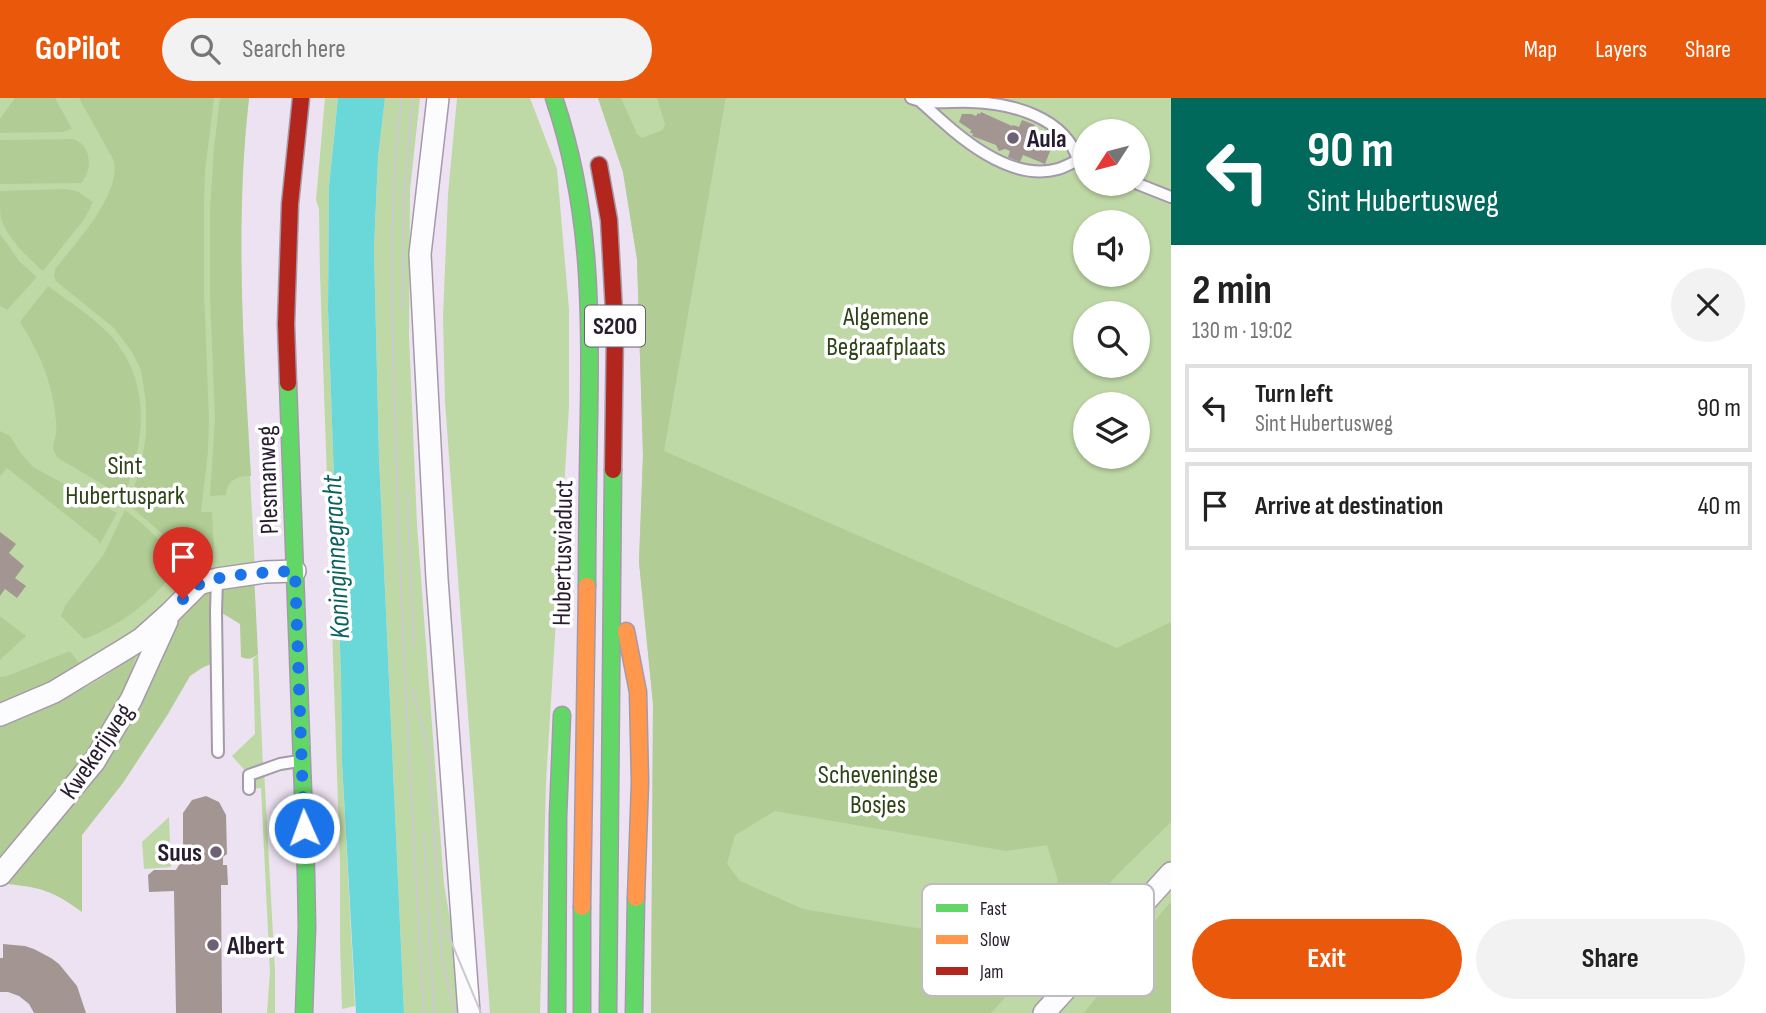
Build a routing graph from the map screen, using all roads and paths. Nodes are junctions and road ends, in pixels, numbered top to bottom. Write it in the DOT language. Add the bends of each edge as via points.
graph roads {
  1 [pos="301,98"];
  2 [pos="438,98"];
  3 [pos="554,98"];
  4 [pos="916,100"];
  5 [pos="1073,146"];
  6 [pos="596,153"];
  7 [pos="1073,164"];
  8 [pos="1150,189"];
  9 [pos="276,192"];
  10 [pos="1171,197"];
  11 [pos="286,324"];
  12 [pos="587,549"];
  13 [pos="613,558"];
  14 [pos="295,571"];
  15 [pos="217,579"];
  16 [pos="170,613"];
  17 [pos="572,631"];
  18 [pos="563,699"];
  19 [pos="0,715"];
  20 [pos="219,752"];
  21 [pos="302,760"];
  22 [pos="249,789"];
  23 [pos="1171,873"];
  24 [pos="0,875"];
  25 [pos="1154,892"];
  26 [pos="1059,996"];
  27 [pos="304,1013"];
  28 [pos="469,1013"];
  29 [pos="557,1013"];
  30 [pos="582,1013"];
  31 [pos="608,1013"];
  32 [pos="634,1013"];
  33 [pos="1044,1013"];
  1 -- 11 [label="main road, Plesmanweg" via="290,204"];
  2 -- 28 [label="street" via="420,254 437,579"];
  3 -- 12 [label="main road, Hubertusviaduct / S200" via="577,177 588,262"];
  4 -- 5 [label="lane" via="975,102 1021,110 1047,121"];
  4 -- 7 [label="lane" via="985,155 1010,166 1026,171"];
  6 -- 13 [label="main road, Hubertusviaduct / S200" via="609,220 615,330"];
  8 -- 10 [label="lane"];
  9 -- 11 [label="main road, Plesmanweg"];
  11 -- 14 [label="main road, Plesmanweg"];
  12 -- 17 [label="main road"];
  12 -- 30 [label="main road, Hubertusviaduct / S200"];
  13 -- 31 [label="main road, Hubertusviaduct / S200"];
  13 -- 32 [label="main road" via="638,692"];
  14 -- 15 [label="street"];
  14 -- 21 [label="main road, Plesmanweg"];
  15 -- 16 [label="street" via="199,584"];
  15 -- 20 [label="lane"];
  16 -- 19 [label="street" via="141,639 97,667"];
  16 -- 24 [label="street, Kwekerijweg" via="131,700 94,762"];
  18 -- 29 [label="main road"];
  21 -- 22 [label="lane" via="249,775"];
  21 -- 27 [label="main road, Plesmanweg" via="307,927"];
  23 -- 25 [label="street"];
  26 -- 33 [label="street"];
}
